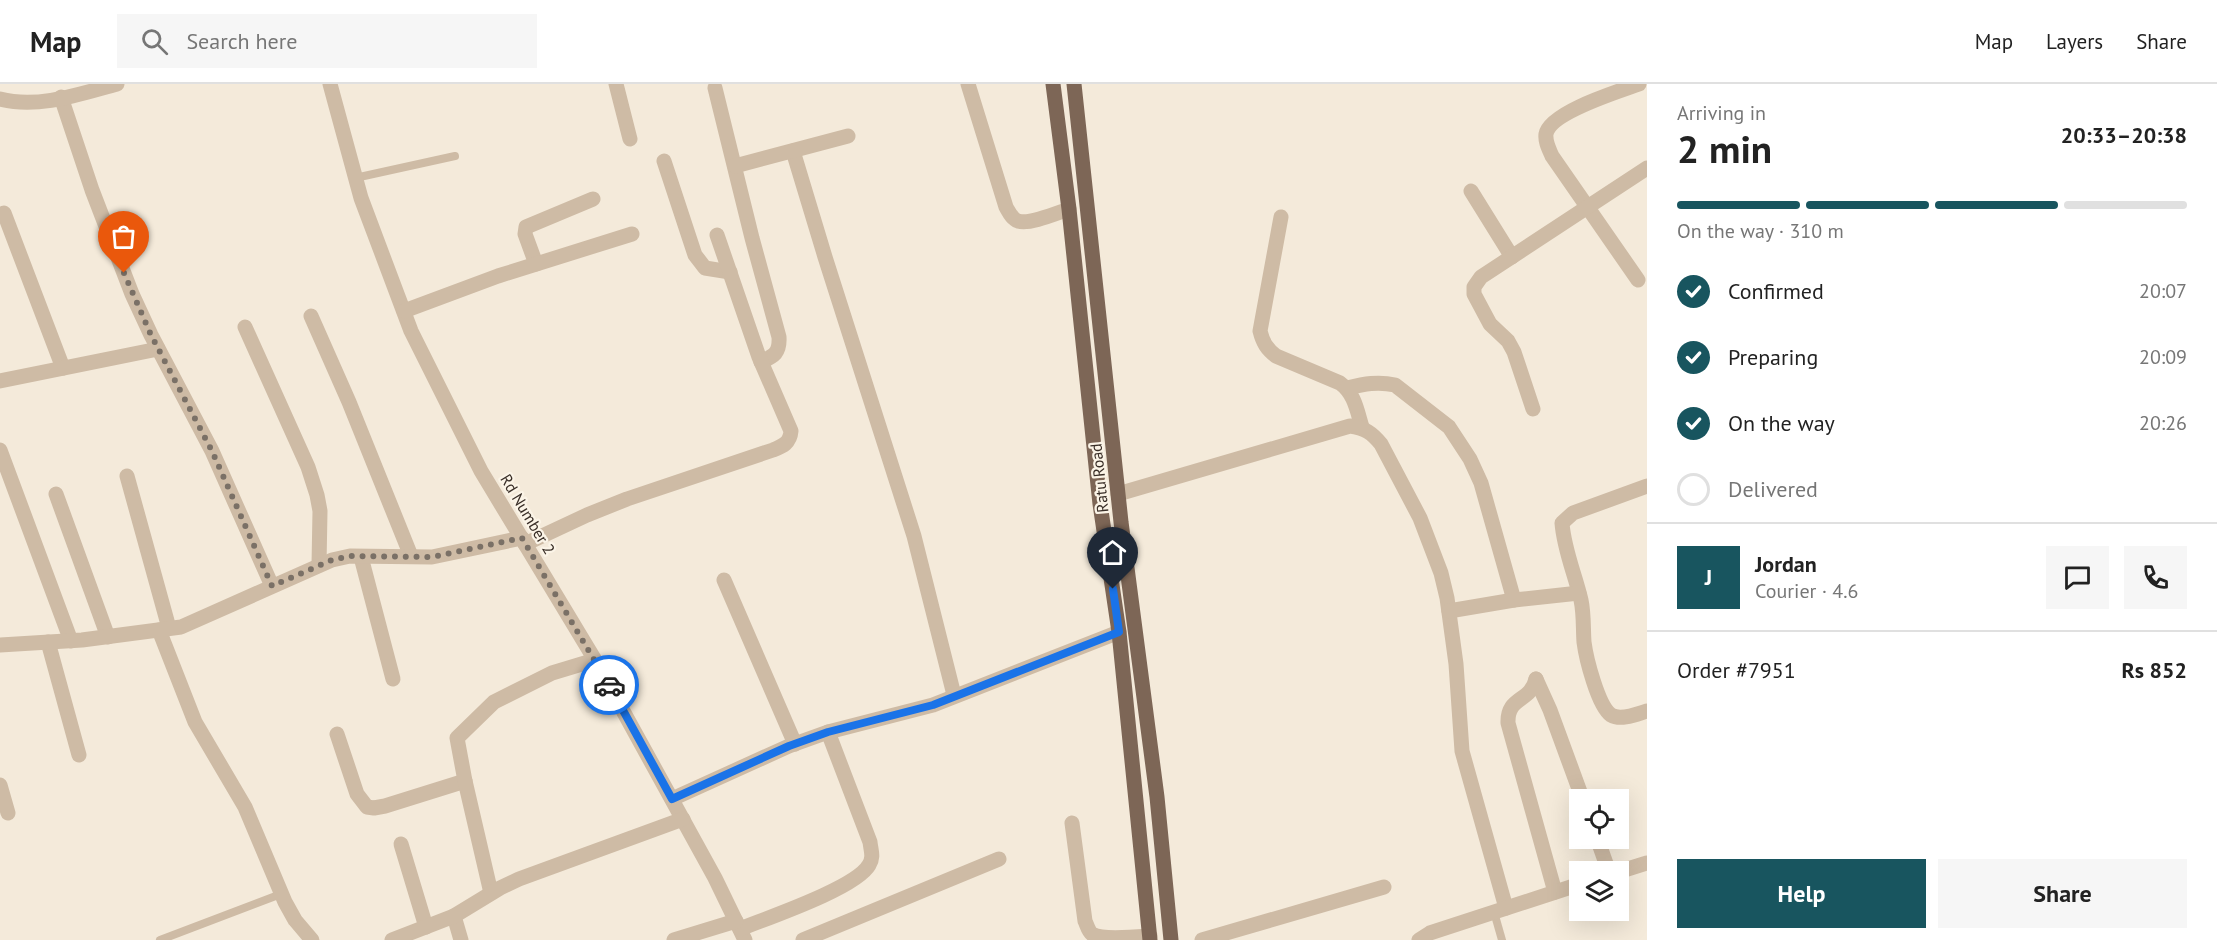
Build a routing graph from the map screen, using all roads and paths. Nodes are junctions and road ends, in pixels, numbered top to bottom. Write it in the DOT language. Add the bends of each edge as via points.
graph roads {
  1 [pos="117,84"];
  2 [pos="330,84"];
  3 [pos="616,84"];
  4 [pos="968,84"];
  5 [pos="1053,84"];
  6 [pos="1074,84"];
  7 [pos="1639,84"];
  8 [pos="716,88"];
  9 [pos="68,92"];
  10 [pos="0,99"];
  11 [pos="848,136"];
  12 [pos="630,139"];
  13 [pos="793,151"];
  14 [pos="455,156"];
  15 [pos="664,161"];
  16 [pos="735,166"];
  17 [pos="1647,168"];
  18 [pos="355,178"];
  19 [pos="1471,191"];
  20 [pos="592,199"];
  21 [pos="1587,207"];
  22 [pos="1069,209"];
  23 [pos="4,213"];
  24 [pos="1281,217"];
  25 [pos="632,234"];
  26 [pos="717,235"];
  27 [pos="1512,257"];
  28 [pos="536,264"];
  29 [pos="730,272"];
  30 [pos="1638,280"];
  31 [pos="404,311"];
  32 [pos="311,316"];
  33 [pos="245,327"];
  34 [pos="158,349"];
  35 [pos="761,362"];
  36 [pos="63,368"];
  37 [pos="0,381"];
  38 [pos="1347,388"];
  39 [pos="1533,409"];
  40 [pos="1362,428"];
  41 [pos="0,450"];
  42 [pos="128,476"];
  43 [pos="1647,486"];
  44 [pos="56,494"];
  45 [pos="1118,494"];
  46 [pos="523,541"];
  47 [pos="361,556"];
  48 [pos="411,556"];
  49 [pos="319,565"];
  50 [pos="724,580"];
  51 [pos="272,586"];
  52 [pos="1579,593"];
  53 [pos="1514,600"];
  54 [pos="1449,611"];
  55 [pos="164,629"];
  56 [pos="1119,632"];
  57 [pos="108,637"];
  58 [pos="71,641"];
  59 [pos="48,642"];
  60 [pos="0,645"];
  61 [pos="595,660"];
  62 [pos="393,679"];
  63 [pos="954,695"];
  64 [pos="1647,711"];
  65 [pos="828,732"];
  66 [pos="337,734"];
  67 [pos="795,744"];
  68 [pos="79,755"];
  69 [pos="465,781"];
  70 [pos="0,785"];
  71 [pos="1579,789"];
  72 [pos="672,799"];
  73 [pos="8,813"];
  74 [pos="682,819"];
  75 [pos="1072,823"];
  76 [pos="400,844"];
  77 [pos="999,859"];
  78 [pos="1647,862"];
  79 [pos="1629,868"];
  80 [pos="1384,887"];
  81 [pos="1569,888"];
  82 [pos="1555,892"];
  83 [pos="492,893"];
  84 [pos="281,894"];
  85 [pos="1500,910"];
  86 [pos="454,916"];
  87 [pos="426,927"];
  88 [pos="740,930"];
  89 [pos="1150,938"];
  90 [pos="160,940"];
  91 [pos="312,940"];
  92 [pos="392,940"];
  93 [pos="461,940"];
  94 [pos="674,940"];
  95 [pos="803,940"];
  96 [pos="1172,940"];
  97 [pos="1202,940"];
  98 [pos="1419,940"];
  99 [pos="1502,940"];
  1 -- 9 [label="street"];
  2 -- 18 [label="street, Rd Number 2"];
  3 -- 12 [label="street"];
  4 -- 22 [label="street" via="1011,216 1028,222"];
  5 -- 22 [label="main road, Ratu Road"];
  6 -- 45 [label="main road, Ratu Road"];
  7 -- 21 [label="street" via="1570,112 1546,134 1547,146"];
  8 -- 16 [label="street"];
  9 -- 10 [label="street" via="29,103"];
  9 -- 34 [label="street" via="92,190"];
  11 -- 13 [label="street"];
  13 -- 16 [label="street"];
  13 -- 63 [label="street" via="914,536"];
  14 -- 18 [label="lane"];
  15 -- 29 [label="street" via="695,255 705,268"];
  16 -- 35 [label="street" via="779,337 778,352"];
  17 -- 21 [label="street"];
  18 -- 31 [label="street, Rd Number 2"];
  19 -- 27 [label="street"];
  20 -- 28 [label="street" via="526,227"];
  21 -- 27 [label="street"];
  21 -- 30 [label="street"];
  22 -- 56 [label="main road, Ratu Road" via="1100,504"];
  23 -- 36 [label="street"];
  24 -- 38 [label="street" via="1260,331 1262,341 1276,356"];
  25 -- 28 [label="street"];
  26 -- 29 [label="street"];
  27 -- 39 [label="street" via="1473,287 1490,324 1514,352"];
  28 -- 31 [label="street"];
  29 -- 35 [label="street"];
  31 -- 46 [label="street, Rd Number 2" via="481,471"];
  32 -- 48 [label="street"];
  33 -- 49 [label="street" via="317,495"];
  34 -- 36 [label="street"];
  34 -- 51 [label="street" via="212,451"];
  35 -- 46 [label="street" via="791,431 785,445 617,503"];
  36 -- 37 [label="street"];
  38 -- 40 [label="street" via="1354,398"];
  38 -- 53 [label="street" via="1369,383 1395,385 1449,427 1481,483"];
  40 -- 45 [label="street" via="1350,426 1303,438"];
  40 -- 54 [label="street" via="1381,444 1420,518 1441,573"];
  41 -- 58 [label="street"];
  42 -- 55 [label="street"];
  43 -- 52 [label="street" via="1573,513 1562,523"];
  44 -- 57 [label="street"];
  45 -- 96 [label="main road, Ratu Road"];
  46 -- 48 [label="street" via="432,557"];
  46 -- 61 [label="street, Rd Number 2"];
  47 -- 48 [label="street"];
  47 -- 49 [label="street"];
  47 -- 62 [label="street"];
  49 -- 51 [label="street"];
  50 -- 67 [label="street"];
  51 -- 55 [label="street" via="181,627"];
  52 -- 53 [label="street"];
  52 -- 64 [label="street" via="1585,645 1600,701 1613,716 1622,718"];
  53 -- 54 [label="street"];
  54 -- 85 [label="street" via="1462,751"];
  55 -- 57 [label="street"];
  55 -- 84 [label="street" via="195,722 245,807"];
  56 -- 63 [label="street"];
  56 -- 89 [label="main road, Ratu Road"];
  57 -- 58 [label="street"];
  58 -- 59 [label="street"];
  59 -- 60 [label="street"];
  59 -- 68 [label="street"];
  61 -- 69 [label="street" via="552,674 494,702 457,738"];
  61 -- 72 [label="street, Rd Number 2"];
  63 -- 65 [label="street" via="933,705"];
  65 -- 67 [label="street"];
  65 -- 88 [label="street" via="873,857 868,867 840,887"];
  66 -- 69 [label="street" via="357,794 367,807 385,806"];
  67 -- 72 [label="street"];
  69 -- 83 [label="street"];
  70 -- 73 [label="street"];
  71 -- 82 [label="street" via="1536,679 1529,694 1508,711 1508,723"];
  72 -- 74 [label="street, Rd Number 2"];
  74 -- 83 [label="street" via="519,879"];
  74 -- 88 [label="street, Rd Number 2"];
  75 -- 89 [label="street" via="1085,921 1092,935 1098,939"];
  76 -- 87 [label="street"];
  77 -- 95 [label="street"];
  78 -- 79 [label="street"];
  80 -- 97 [label="street"];
  81 -- 82 [label="street"];
  82 -- 85 [label="street"];
  83 -- 86 [label="street"];
  84 -- 90 [label="lane"];
  84 -- 91 [label="street"];
  85 -- 98 [label="street"];
  85 -- 99 [label="lane"];
  86 -- 87 [label="street"];
  86 -- 93 [label="street"];
  87 -- 92 [label="street"];
  88 -- 94 [label="street"];
}
